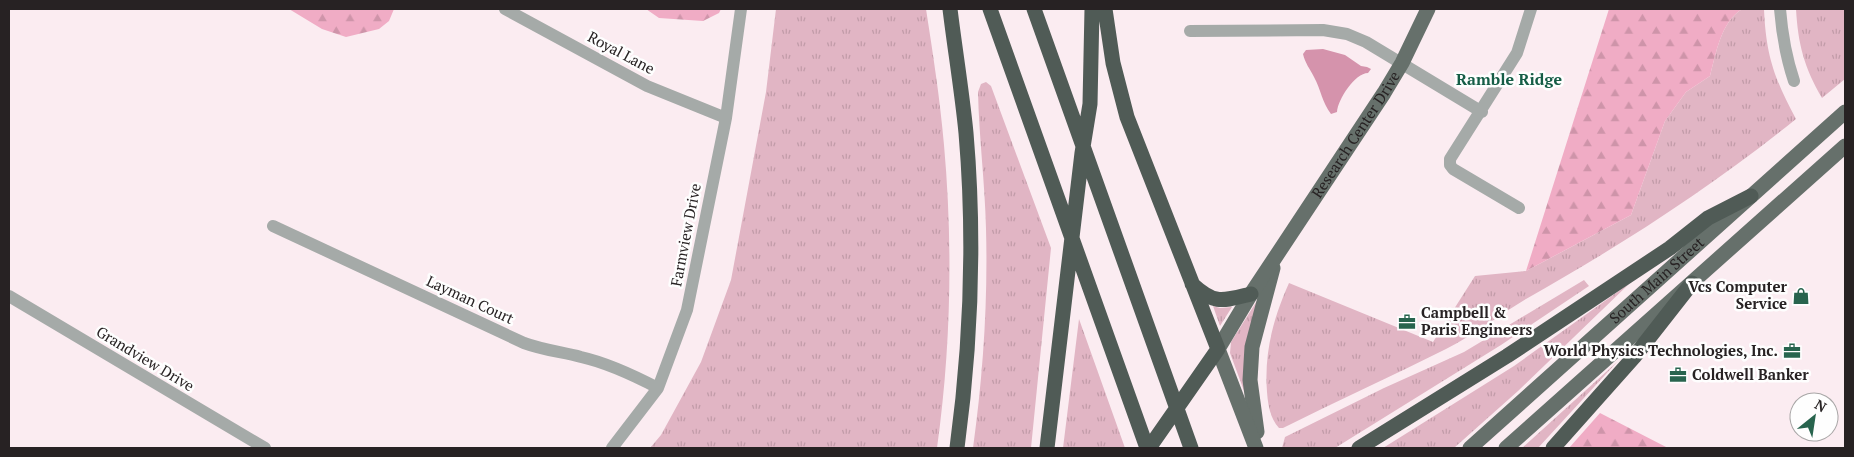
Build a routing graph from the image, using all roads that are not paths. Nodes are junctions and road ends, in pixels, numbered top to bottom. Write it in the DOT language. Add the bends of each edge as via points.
graph roads {
  1 [pos="505,9"];
  2 [pos="741,9"];
  3 [pos="950,9"];
  4 [pos="990,9"];
  5 [pos="1034,9"];
  6 [pos="1092,9"];
  7 [pos="1105,9"];
  8 [pos="1428,9"];
  9 [pos="1531,9"];
  10 [pos="1780,9"];
  11 [pos="1190,31"];
  12 [pos="1402,63"];
  13 [pos="1794,81"];
  14 [pos="1482,112"];
  15 [pos="1845,112"];
  16 [pos="726,118"];
  17 [pos="1845,146"];
  18 [pos="1751,196"];
  19 [pos="1519,208"];
  20 [pos="273,226"];
  21 [pos="1276,255"];
  22 [pos="1191,283"];
  23 [pos="1692,283"];
  24 [pos="1251,294"];
  25 [pos="9,296"];
  26 [pos="1218,349"];
  27 [pos="658,388"];
  28 [pos="265,448"];
  29 [pos="612,448"];
  30 [pos="957,448"];
  31 [pos="1047,448"];
  32 [pos="1148,448"];
  33 [pos="1191,448"];
  34 [pos="1258,448"];
  35 [pos="1359,448"];
  36 [pos="1470,448"];
  37 [pos="1506,448"];
  38 [pos="1554,448"];
  1 -- 16 [label="street, Royal Lane" via="647,86"];
  2 -- 16 [label="street, Farmview Drive"];
  3 -- 30 [label="highway" via="966,133 970,229 969,331"];
  4 -- 32 [label="highway"];
  5 -- 33 [label="highway"];
  6 -- 31 [label="highway" via="1090,104"];
  7 -- 22 [label="highway" via="1113,63 1127,117"];
  8 -- 12 [label="main road, Research Center Drive"];
  9 -- 14 [label="street" via="1517,53"];
  10 -- 13 [label="street" via="1782,35"];
  11 -- 12 [label="street" via="1335,31 1366,42"];
  12 -- 14 [label="street"];
  12 -- 21 [label="main road, Research Center Drive"];
  14 -- 19 [label="street" via="1451,157 1450,165"];
  15 -- 18 [label="main road, South Main Street"];
  16 -- 27 [label="street, Farmview Drive" via="687,310"];
  17 -- 23 [label="main road, South Main Street"];
  18 -- 35 [label="highway" via="1708,218 1670,248 1507,356"];
  18 -- 36 [label="main road, South Main Street"];
  20 -- 27 [label="street, Layman Court" via="524,343 604,364"];
  21 -- 24 [label="main road, Research Center Drive"];
  21 -- 34 [label="main road, Research Center Drive" via="1255,330 1250,361"];
  22 -- 24 [label="highway" via="1212,299 1223,301"];
  22 -- 26 [label="highway"];
  23 -- 37 [label="main road, South Main Street"];
  23 -- 38 [label="highway" via="1634,358"];
  24 -- 26 [label="main road, Research Center Drive"];
  25 -- 28 [label="street, Grandview Drive"];
  26 -- 32 [label="highway"];
  26 -- 34 [label="main road"];
  27 -- 29 [label="street, Farmview Drive"];
}
